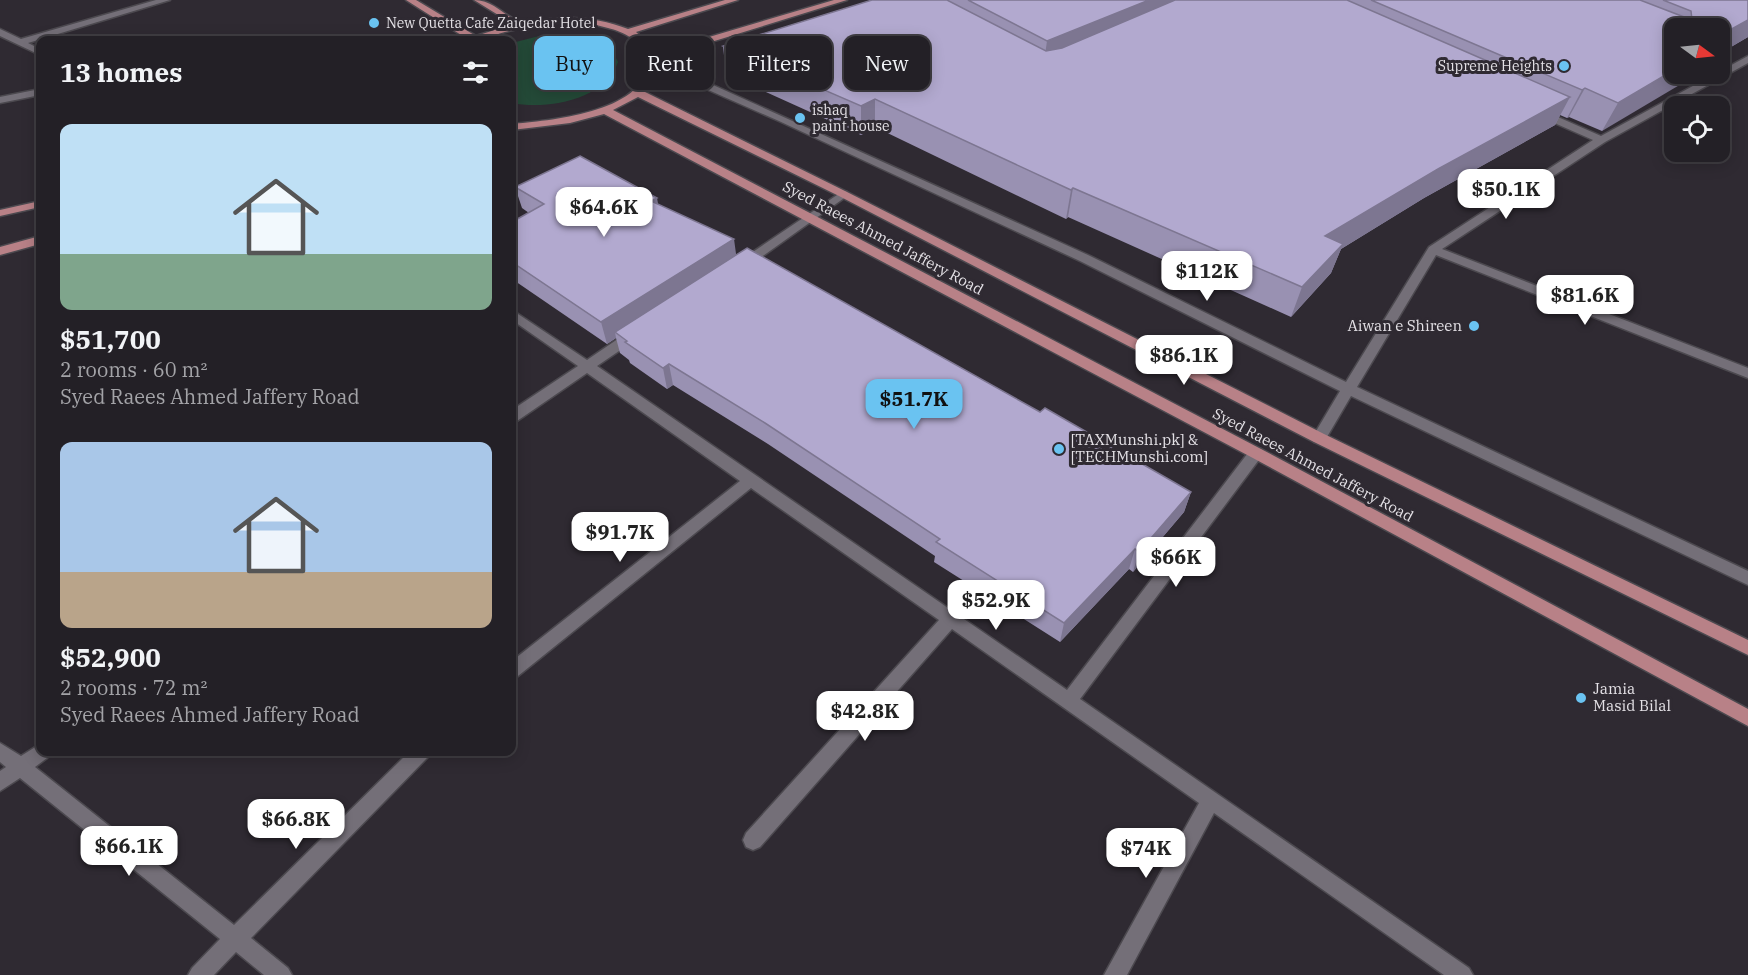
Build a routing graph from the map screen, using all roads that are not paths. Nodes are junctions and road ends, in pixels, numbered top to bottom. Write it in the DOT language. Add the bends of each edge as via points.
graph roads {
  1 [pos="166,0"];
  2 [pos="410,0"];
  3 [pos="478,0"];
  4 [pos="734,0"];
  5 [pos="843,0"];
  6 [pos="522,25"];
  7 [pos="0,32"];
  8 [pos="627,32"];
  9 [pos="41,36"];
  10 [pos="468,36"];
  11 [pos="487,36"];
  12 [pos="632,36"];
  13 [pos="36,37"];
  14 [pos="714,38"];
  15 [pos="20,42"];
  16 [pos="36,50"];
  17 [pos="1748,59"];
  18 [pos="1732,67"];
  19 [pos="714,89"];
  20 [pos="636,92"];
  21 [pos="36,94"];
  22 [pos="0,100"];
  23 [pos="1526,106"];
  24 [pos="605,110"];
  25 [pos="516,127"];
  26 [pos="1601,140"];
  27 [pos="843,194"];
  28 [pos="36,205"];
  29 [pos="0,213"];
  30 [pos="810,219"];
  31 [pos="36,241"];
  32 [pos="1433,250"];
  33 [pos="0,251"];
  34 [pos="731,272"];
  35 [pos="516,317"];
  36 [pos="643,328"];
  37 [pos="584,365"];
  38 [pos="1746,369"];
  39 [pos="1348,389"];
  40 [pos="516,414"];
  41 [pos="1318,438"];
  42 [pos="1256,453"];
  43 [pos="750,481"];
  44 [pos="1748,578"];
  45 [pos="950,620"];
  46 [pos="1748,648"];
  47 [pos="516,668"];
  48 [pos="1068,702"];
  49 [pos="1748,718"];
  50 [pos="0,751"];
  51 [pos="36,755"];
  52 [pos="417,756"];
  53 [pos="19,767"];
  54 [pos="0,783"];
  55 [pos="1210,802"];
  56 [pos="753,840"];
  57 [pos="236,936"];
  58 [pos="199,975"];
  59 [pos="281,975"];
  60 [pos="1115,975"];
  61 [pos="1462,975"];
  1 -- 9 [label="street"];
  2 -- 10 [label="main road"];
  3 -- 6 [label="main road"];
  4 -- 8 [label="main road"];
  5 -- 14 [label="main road"];
  6 -- 8 [label="main road" via="590,22"];
  6 -- 11 [label="main road"];
  7 -- 15 [label="street"];
  8 -- 12 [label="main road"];
  13 -- 15 [label="street"];
  15 -- 16 [label="street"];
  17 -- 18 [label="street"];
  18 -- 26 [label="street"];
  19 -- 39 [label="street" via="1084,258"];
  20 -- 24 [label="main road"];
  20 -- 27 [label="main road, Syed Raees Ahmed Jaffery Road"];
  21 -- 22 [label="street"];
  23 -- 26 [label="street"];
  24 -- 25 [label="main road" via="576,120"];
  24 -- 30 [label="main road, Syed Raees Ahmed Jaffery Road"];
  26 -- 32 [label="street"];
  27 -- 30 [label="street"];
  27 -- 41 [label="main road, Syed Raees Ahmed Jaffery Road"];
  28 -- 29 [label="main road"];
  30 -- 34 [label="street"];
  30 -- 42 [label="main road, Syed Raees Ahmed Jaffery Road"];
  31 -- 33 [label="main road"];
  32 -- 38 [label="street"];
  32 -- 39 [label="street"];
  35 -- 37 [label="street"];
  36 -- 37 [label="street"];
  37 -- 40 [label="street"];
  37 -- 43 [label="street"];
  39 -- 41 [label="street"];
  39 -- 44 [label="street"];
  41 -- 46 [label="main road, Syed Raees Ahmed Jaffery Road"];
  42 -- 48 [label="street"];
  42 -- 49 [label="main road, Syed Raees Ahmed Jaffery Road"];
  43 -- 45 [label="street"];
  43 -- 47 [label="street"];
  45 -- 48 [label="street"];
  45 -- 56 [label="street"];
  48 -- 55 [label="street"];
  50 -- 53 [label="street"];
  51 -- 53 [label="street"];
  52 -- 57 [label="street"];
  53 -- 54 [label="street"];
  53 -- 57 [label="street"];
  55 -- 60 [label="street"];
  55 -- 61 [label="street"];
  57 -- 58 [label="street"];
  57 -- 59 [label="street"];
}
